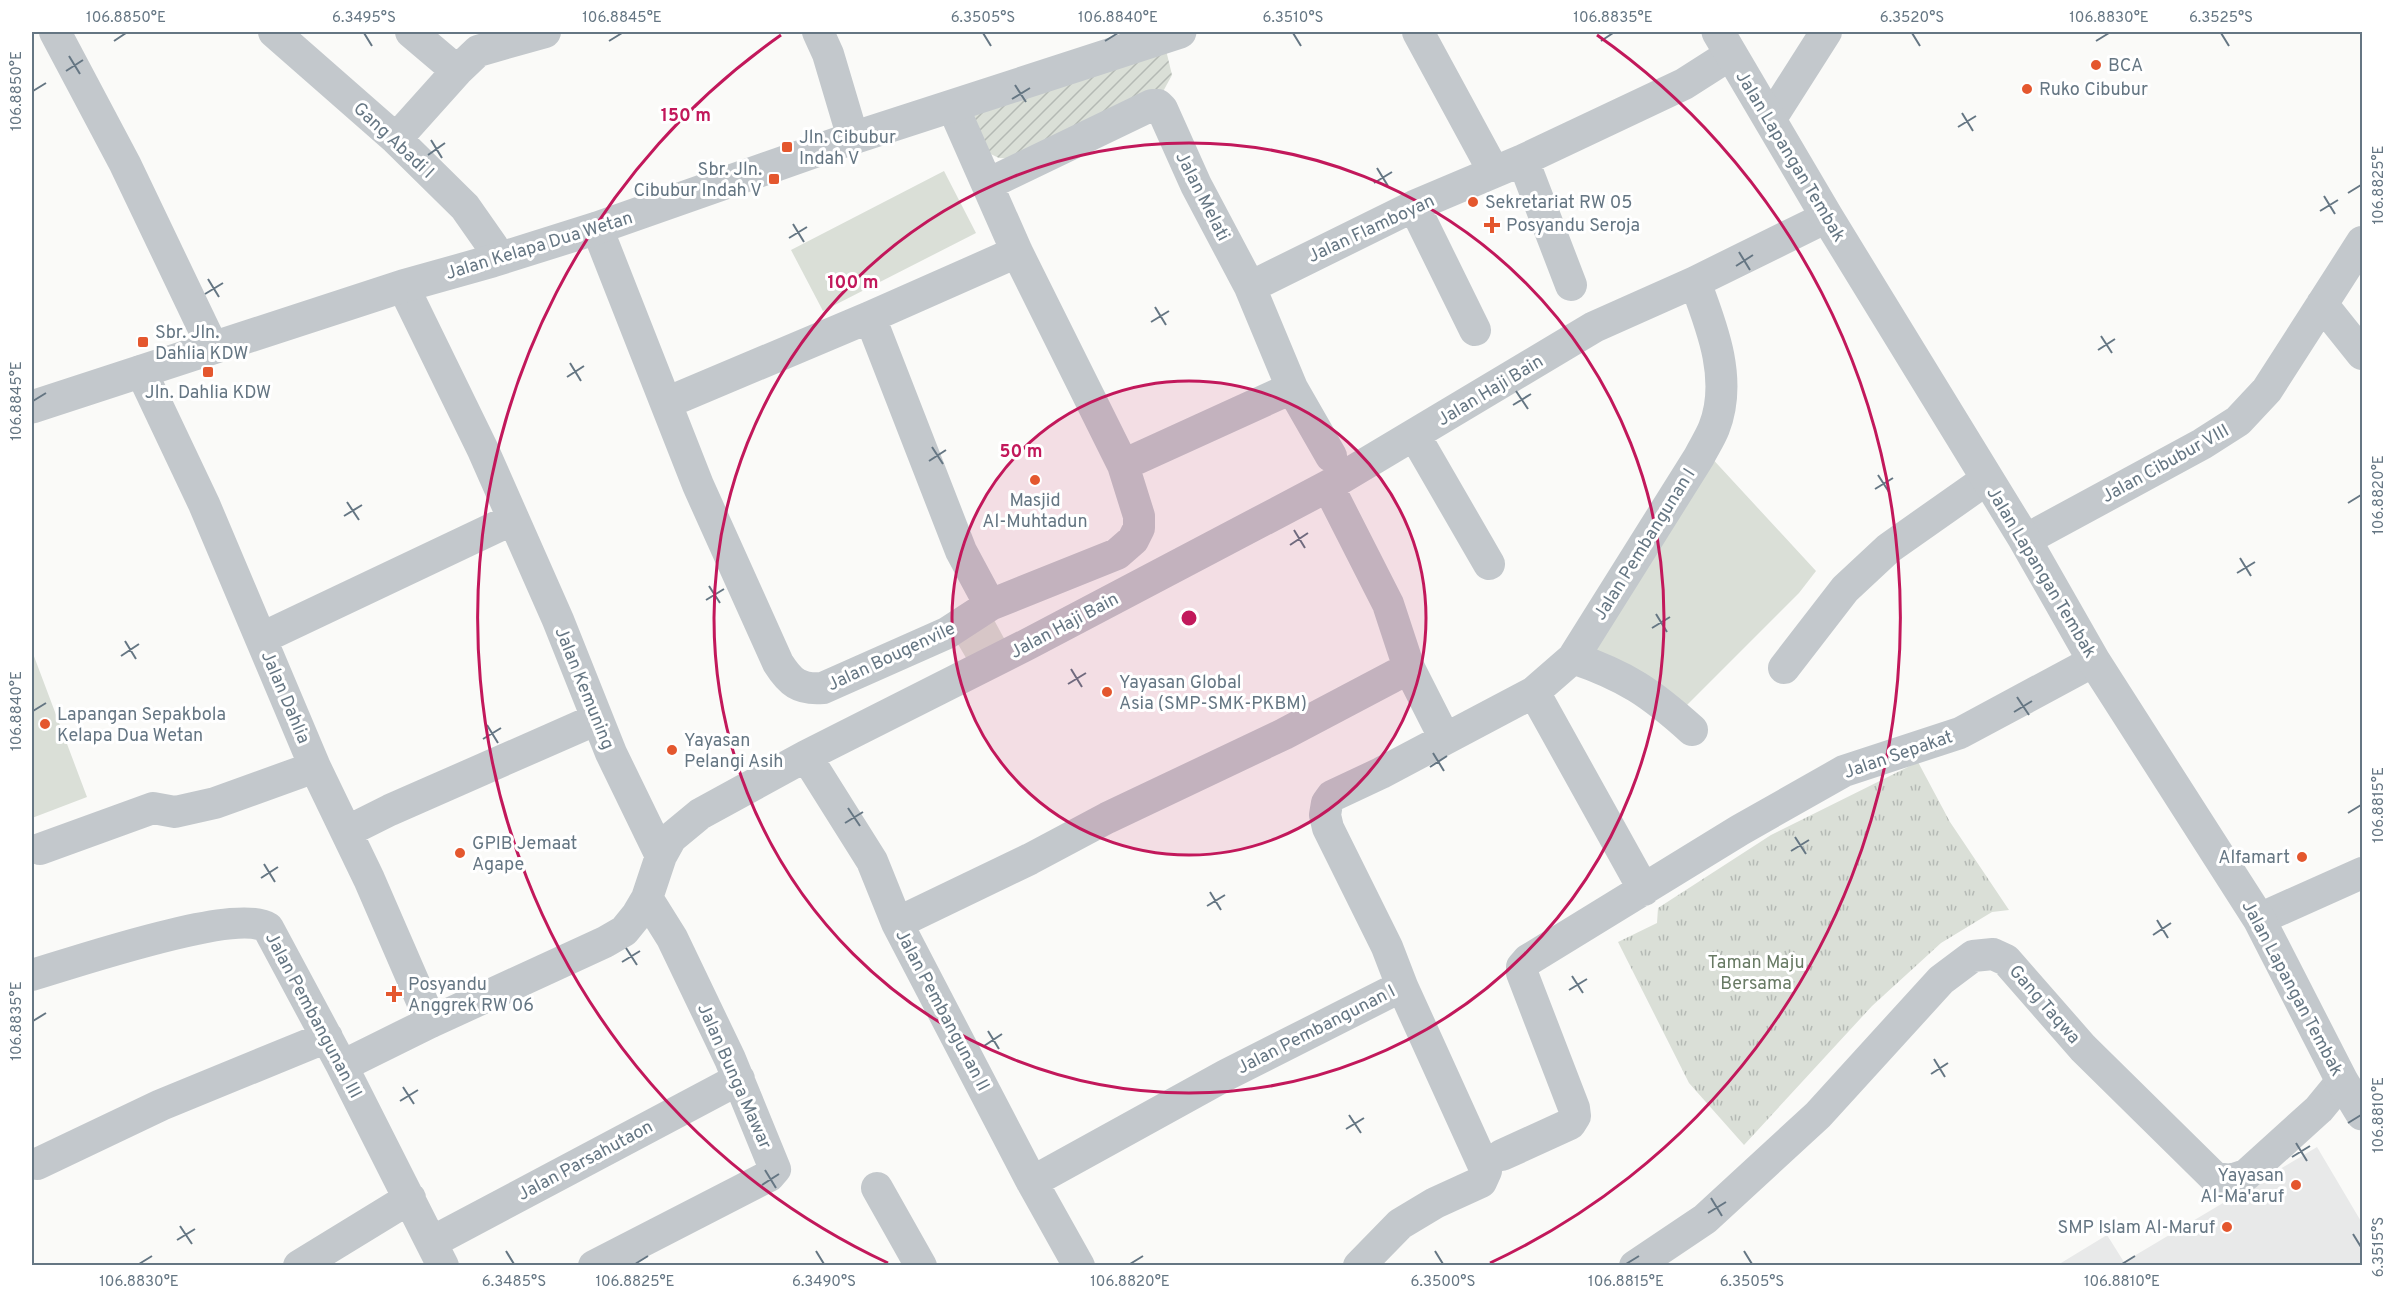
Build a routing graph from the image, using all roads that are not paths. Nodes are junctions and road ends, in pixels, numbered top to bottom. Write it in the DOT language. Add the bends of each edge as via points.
graph roads {
  1 [pos="55,32"];
  2 [pos="274,32"];
  3 [pos="411,32"];
  4 [pos="544,32"];
  5 [pos="818,32"];
  6 [pos="1180,32"];
  7 [pos="1418,32"];
  8 [pos="1826,32"];
  9 [pos="1724,43"];
  10 [pos="477,51"];
  11 [pos="953,107"];
  12 [pos="1770,120"];
  13 [pos="853,138"];
  14 [pos="396,139"];
  15 [pos="1523,160"];
  16 [pos="1494,172"];
  17 [pos="988,184"];
  18 [pos="1414,206"];
  19 [pos="1827,217"];
  20 [pos="597,228"];
  21 [pos="2362,242"];
  22 [pos="1017,252"];
  23 [pos="492,261"];
  24 [pos="1695,282"];
  25 [pos="1571,285"];
  26 [pos="402,286"];
  27 [pos="1250,287"];
  28 [pos="2322,304"];
  29 [pos="870,317"];
  30 [pos="1475,330"];
  31 [pos="213,348"];
  32 [pos="2362,354"];
  33 [pos="141,371"];
  34 [pos="1292,388"];
  35 [pos="666,403"];
  36 [pos="32,407"];
  37 [pos="1414,436"];
  38 [pos="1123,465"];
  39 [pos="1330,471"];
  40 [pos="1987,479"];
  41 [pos="513,519"];
  42 [pos="2025,540"];
  43 [pos="1490,564"];
  44 [pos="990,605"];
  45 [pos="261,638"];
  46 [pos="1573,658"];
  47 [pos="2094,661"];
  48 [pos="1409,668"];
  49 [pos="1784,668"];
  50 [pos="1534,692"];
  51 [pos="597,718"];
  52 [pos="1692,730"];
  53 [pos="1445,739"];
  54 [pos="806,756"];
  55 [pos="315,767"];
  56 [pos="348,831"];
  57 [pos="40,849"];
  58 [pos="661,856"];
  59 [pos="2362,873"];
  60 [pos="1644,890"];
  61 [pos="647,898"];
  62 [pos="2259,919"];
  63 [pos="897,923"];
  64 [pos="44,972"];
  65 [pos="1402,986"];
  66 [pos="430,1022"];
  67 [pos="327,1037"];
  68 [pos="342,1066"];
  69 [pos="739,1079"];
  70 [pos="2342,1081"];
  71 [pos="2362,1114"];
  72 [pos="1502,1155"];
  73 [pos="37,1164"];
  74 [pos="1032,1182"];
  75 [pos="877,1188"];
  76 [pos="410,1198"];
  77 [pos="438,1254"];
  78 [pos="630,1257"];
  79 [pos="298,1266"];
  80 [pos="594,1266"];
  81 [pos="921,1266"];
  82 [pos="1079,1266"];
  83 [pos="1359,1266"];
  84 [pos="1635,1266"];
  1 -- 31 [label="street" via="125,164"];
  2 -- 14 [label="street, Gang Abadi I"];
  3 -- 10 [label="street"];
  4 -- 10 [label="street"];
  5 -- 13 [label="street"];
  6 -- 11 [label="street, Jalan Kelapa Dua Wetan"];
  7 -- 16 [label="street"];
  8 -- 12 [label="street"];
  9 -- 12 [label="street, Jalan Lapangan Tembak"];
  9 -- 15 [label="street, Jalan Flamboyan" via="1684,84"];
  10 -- 14 [label="street"];
  11 -- 13 [label="street, Jalan Kelapa Dua Wetan"];
  11 -- 17 [label="street"];
  12 -- 19 [label="street, Jalan Lapangan Tembak"];
  13 -- 20 [label="street, Jalan Kelapa Dua Wetan"];
  14 -- 23 [label="street, Gang Abadi I" via="465,207 493,247"];
  15 -- 16 [label="street, Jalan Flamboyan"];
  15 -- 25 [label="street"];
  16 -- 18 [label="street, Jalan Flamboyan"];
  17 -- 22 [label="street"];
  17 -- 27 [label="street, Jalan Melati" via="1158,105"];
  18 -- 27 [label="street, Jalan Flamboyan"];
  18 -- 30 [label="street"];
  19 -- 24 [label="street, Jalan Haji Bain"];
  19 -- 40 [label="street, Jalan Lapangan Tembak"];
  20 -- 23 [label="street, Jalan Kelapa Dua Wetan"];
  20 -- 35 [label="street, Jalan Bougenvile"];
  21 -- 28 [label="street, Jalan Cibubur VIII"];
  22 -- 29 [label="street"];
  22 -- 38 [label="street"];
  23 -- 26 [label="street, Jalan Kelapa Dua Wetan"];
  24 -- 37 [label="street, Jalan Haji Bain" via="1594,327"];
  24 -- 46 [label="street, Jalan Pembangunan I" via="1712,326 1720,365 1722,398 1714,427"];
  26 -- 31 [label="street, Jalan Kelapa Dua Wetan"];
  26 -- 41 [label="street, Jalan Kemuning"];
  27 -- 34 [label="street, Jalan Melati"];
  28 -- 32 [label="street"];
  28 -- 42 [label="street, Jalan Cibubur VIII" via="2267,390 2238,421"];
  29 -- 35 [label="street"];
  29 -- 44 [label="street" via="961,551"];
  31 -- 33 [label="street, Jalan Kelapa Dua Wetan"];
  33 -- 36 [label="street, Jalan Kelapa Dua Wetan"];
  33 -- 45 [label="street, Jalan Dahlia"];
  34 -- 38 [label="street"];
  34 -- 39 [label="street, Jalan Melati"];
  35 -- 44 [label="street, Jalan Bougenvile" via="778,663 797,684 808,689 823,688 947,633"];
  37 -- 39 [label="street, Jalan Haji Bain"];
  37 -- 43 [label="street"];
  38 -- 44 [label="street" via="1139,516 1139,528 1127,547"];
  39 -- 48 [label="street" via="1388,604"];
  39 -- 54 [label="street, Jalan Haji Bain" via="1028,644"];
  40 -- 42 [label="street, Jalan Lapangan Tembak"];
  40 -- 49 [label="street" via="1890,548 1845,589"];
  41 -- 45 [label="street"];
  41 -- 51 [label="street, Jalan Kemuning"];
  42 -- 47 [label="street, Jalan Lapangan Tembak"];
  45 -- 55 [label="street, Jalan Dahlia"];
  46 -- 50 [label="street, Jalan Pembangunan I"];
  46 -- 52 [label="street" via="1637,686"];
  47 -- 60 [label="street, Jalan Sepakat" via="1960,733 1844,771"];
  47 -- 62 [label="street, Jalan Lapangan Tembak"];
  48 -- 53 [label="street"];
  48 -- 63 [label="street" via="1284,734"];
  50 -- 53 [label="street, Jalan Pembangunan I"];
  50 -- 60 [label="street"];
  51 -- 56 [label="street"];
  51 -- 58 [label="street, Jalan Kemuning"];
  53 -- 65 [label="street, Jalan Pembangunan I" via="1344,789 1327,803 1328,828"];
  54 -- 58 [label="street, Jalan Haji Bain" via="700,814 671,838"];
  54 -- 63 [label="street, Jalan Pembangunan II" via="872,861"];
  55 -- 56 [label="street, Jalan Dahlia"];
  55 -- 57 [label="street" via="215,803 175,812 153,808"];
  56 -- 66 [label="street, Jalan Dahlia"];
  58 -- 61 [label="street, Jalan Haji Bain"];
  59 -- 62 [label="street"];
  60 -- 72 [label="street, Jalan Sepakat" via="1521,967 1575,1116 1569,1124"];
  61 -- 66 [label="street, Jalan Haji Bain" via="624,931 605,942"];
  61 -- 69 [label="street, Jalan Bunga Mawar" via="672,938"];
  62 -- 70 [label="street, Jalan Lapangan Tembak"];
  63 -- 74 [label="street, Jalan Pembangunan II"];
  64 -- 67 [label="street, Jalan Pembangunan III" via="180,934 228,924 263,924 272,933"];
  65 -- 74 [label="street, Jalan Pembangunan I" via="1226,1075"];
  65 -- 83 [label="street" via="1486,1171 1481,1182 1400,1224"];
  66 -- 68 [label="street, Jalan Haji Bain"];
  67 -- 68 [label="street, Jalan Pembangunan III"];
  67 -- 73 [label="street" via="161,1105"];
  68 -- 76 [label="street, Jalan Pembangunan III"];
  69 -- 77 [label="street, Jalan Parsahutaon"];
  69 -- 78 [label="street, Jalan Bunga Mawar" via="774,1163 774,1172"];
  70 -- 71 [label="street, Jalan Lapangan Tembak"];
  70 -- 84 [label="street, Gang Taqwa" via="2319,1109 2246,1175 2231,1180 2215,1178 2083,1048 2006,960 1993,954 1973,956 1941,981 1818,1115 1706,1219"];
  74 -- 82 [label="street, Jalan Pembangunan II"];
  75 -- 81 [label="street"];
  76 -- 77 [label="street, Jalan Pembangunan III"];
  76 -- 79 [label="street"];
  78 -- 80 [label="street, Jalan Bunga Mawar"];
}
